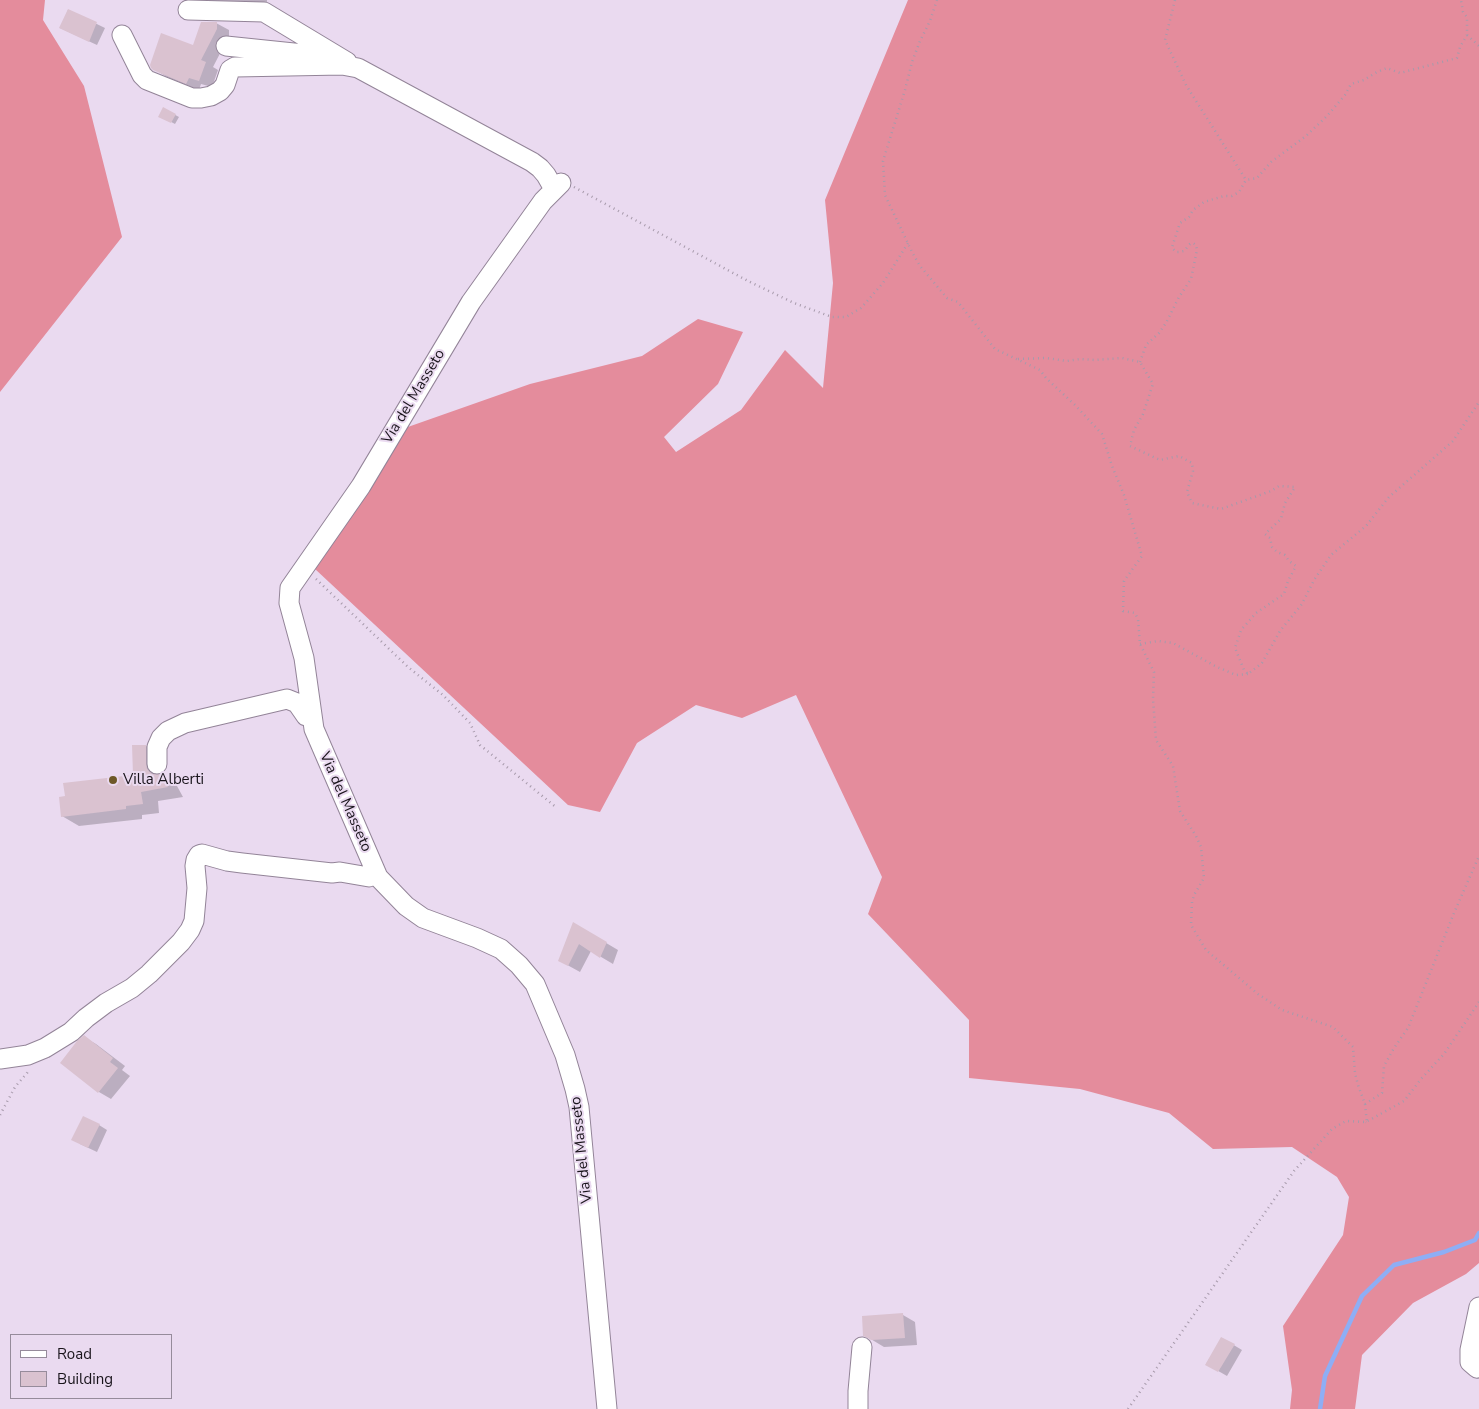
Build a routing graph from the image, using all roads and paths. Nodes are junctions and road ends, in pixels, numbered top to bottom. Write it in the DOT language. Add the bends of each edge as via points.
graph roads {
  1 [pos="937,0"];
  2 [pos="1176,0"];
  3 [pos="1461,0"];
  4 [pos="188,10"];
  5 [pos="122,35"];
  6 [pos="1468,35"];
  7 [pos="226,46"];
  8 [pos="1479,46"];
  9 [pos="344,62"];
  10 [pos="1246,180"];
  11 [pos="558,186"];
  12 [pos="908,243"];
  13 [pos="1017,359"];
  14 [pos="1140,362"];
  15 [pos="1479,402"];
  16 [pos="304,568"];
  17 [pos="1140,644"];
  18 [pos="1248,674"];
  19 [pos="312,716"];
  20 [pos="157,764"];
  21 [pos="557,808"];
  22 [pos="1479,856"];
  23 [pos="376,873"];
  24 [pos="1479,1002"];
  25 [pos="28,1055"];
  26 [pos="0,1059"];
  27 [pos="1365,1104"];
  28 [pos="0,1115"];
  29 [pos="1366,1122"];
  30 [pos="1479,1307"];
  31 [pos="862,1347"];
  32 [pos="1479,1367"];
  33 [pos="607,1409"];
  34 [pos="858,1409"];
  35 [pos="1128,1409"];
  1 -- 12 [label="path" via="912,62 883,161 885,195"];
  2 -- 10 [label="path" via="1165,40 1186,85"];
  3 -- 6 [label="path" via="1467,17"];
  4 -- 9 [label="street" via="264,12"];
  5 -- 9 [label="street" via="142,75 192,98 211,96 220,91 230,70 235,67"];
  6 -- 8 [label="path"];
  6 -- 10 [label="path" via="1457,58 1400,73 1387,68 1351,84 1338,104 1306,136 1271,162 1257,178"];
  7 -- 9 [label="street"];
  9 -- 11 [label="street" via="532,162"];
  10 -- 14 [label="path" via="1239,192 1204,202 1180,223 1172,248 1179,252 1190,244 1196,246 1191,279 1166,323 1146,345"];
  11 -- 12 [label="path" via="572,186 748,281 832,317 846,317 861,308 883,283"];
  11 -- 16 [label="street, Via del Masseto" via="543,200 471,302 361,486"];
  12 -- 13 [label="path" via="920,266 947,298 958,302 995,349"];
  13 -- 14 [label="path" via="1122,358"];
  13 -- 17 [label="path" via="1040,370 1102,434 1142,556 1124,581 1123,611 1136,613"];
  14 -- 18 [label="path" via="1153,384 1130,446 1160,460 1179,456 1192,463 1188,492 1192,503 1222,509 1279,486 1294,488 1281,519 1264,534 1270,538 1272,547 1296,566 1284,594 1256,613 1241,630 1235,648"];
  15 -- 18 [label="path" via="1453,441 1389,498 1366,526 1331,555 1262,663"];
  16 -- 19 [label="street, Via del Masseto" via="290,588 289,603 304,658"];
  16 -- 21 [label="path" via="408,668 450,702 470,723 480,745"];
  17 -- 18 [label="path" via="1173,643 1236,675"];
  17 -- 27 [label="path" via="1154,672 1156,740 1173,766 1180,811 1201,847 1204,878 1192,902 1191,925 1206,950 1258,994 1282,1010 1333,1027 1353,1047 1355,1073"];
  19 -- 20 [label="street" via="306,716 298,703 287,699 185,723 160,738 156,747"];
  19 -- 23 [label="street, Via del Masseto" via="319,744"];
  22 -- 27 [label="path" via="1408,1028 1384,1066 1382,1093"];
  23 -- 25 [label="street" via="369,877 199,855 195,866 194,921 181,942 132,988 106,1003 71,1032"];
  23 -- 33 [label="street, Via del Masseto" via="406,906 423,918 501,949 535,984 565,1055 579,1108"];
  24 -- 29 [label="path" via="1444,1054 1404,1100"];
  25 -- 26 [label="street"];
  25 -- 28 [label="path" via="27,1073 15,1087"];
  27 -- 29 [label="path"];
  29 -- 35 [label="path" via="1346,1121 1332,1129 1294,1171"];
  30 -- 32 [label="street" via="1470,1362"];
  31 -- 34 [label="street"];
}
